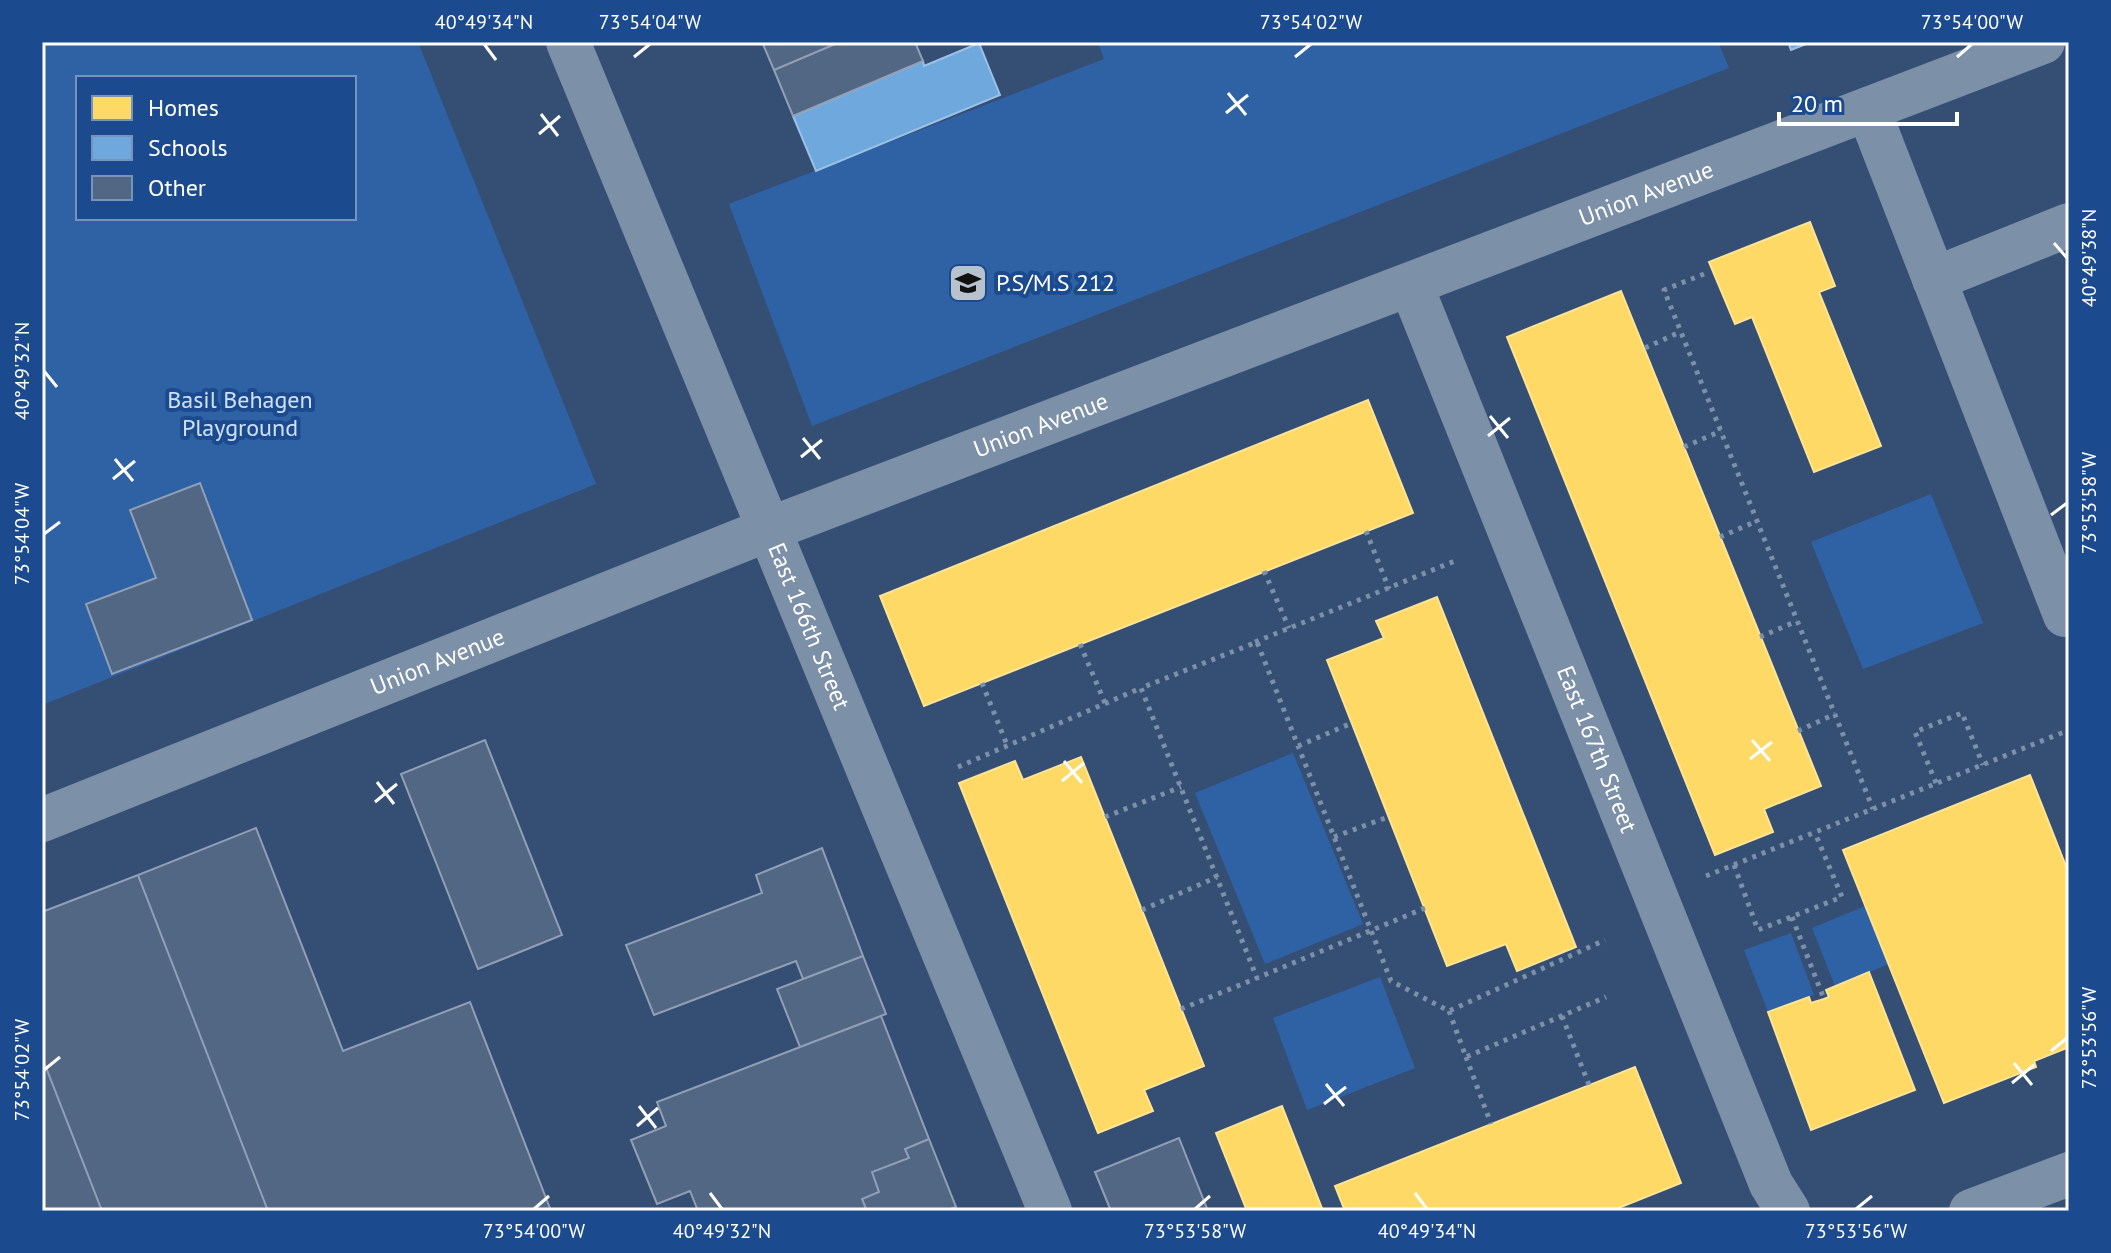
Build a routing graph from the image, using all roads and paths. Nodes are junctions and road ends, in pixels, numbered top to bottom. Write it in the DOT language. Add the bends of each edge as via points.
graph roads {
  1 [pos="568,42"];
  2 [pos="2043,42"];
  3 [pos="1868,109"];
  4 [pos="2069,225"];
  5 [pos="1704,274"];
  6 [pos="1934,279"];
  7 [pos="1411,285"];
  8 [pos="1680,332"];
  9 [pos="1645,348"];
  10 [pos="1721,431"];
  11 [pos="1684,447"];
  12 [pos="1757,521"];
  13 [pos="767,530"];
  14 [pos="1366,531"];
  15 [pos="1720,537"];
  16 [pos="1455,561"];
  17 [pos="1264,571"];
  18 [pos="1389,589"];
  19 [pos="2065,615"];
  20 [pos="1797,621"];
  21 [pos="1289,628"];
  22 [pos="1760,637"];
  23 [pos="1080,644"];
  24 [pos="1252,644"];
  25 [pos="982,683"];
  26 [pos="1141,688"];
  27 [pos="1105,703"];
  28 [pos="1835,714"];
  29 [pos="1352,723"];
  30 [pos="2069,730"];
  31 [pos="1798,731"];
  32 [pos="1007,745"];
  33 [pos="1298,746"];
  34 [pos="1983,765"];
  35 [pos="958,767"];
  36 [pos="1936,783"];
  37 [pos="1181,787"];
  38 [pos="1873,809"];
  39 [pos="1105,817"];
  40 [pos="1388,817"];
  41 [pos="42,820"];
  42 [pos="1815,833"];
  43 [pos="1334,837"];
  44 [pos="1734,865"];
  45 [pos="1706,876"];
  46 [pos="1217,877"];
  47 [pos="1425,908"];
  48 [pos="1142,910"];
  49 [pos="1792,917"];
  50 [pos="1371,931"];
  51 [pos="1605,940"];
  52 [pos="1257,978"];
  53 [pos="1606,997"];
  54 [pos="1824,999"];
  55 [pos="1181,1009"];
  56 [pos="1449,1011"];
  57 [pos="1562,1016"];
  58 [pos="1466,1057"];
  59 [pos="1589,1085"];
  60 [pos="1491,1124"];
  61 [pos="2069,1174"];
  62 [pos="1050,1211"];
  63 [pos="1788,1211"];
  64 [pos="1971,1211"];
  1 -- 13 [label="street, East 166th Street"];
  2 -- 3 [label="street, Union Avenue"];
  3 -- 6 [label="street"];
  3 -- 7 [label="street, Union Avenue"];
  4 -- 6 [label="street"];
  5 -- 8 [label="path" via="1664,290"];
  6 -- 19 [label="street"];
  7 -- 13 [label="street, Union Avenue"];
  7 -- 63 [label="street, East 167th Street" via="1771,1184"];
  8 -- 9 [label="path"];
  8 -- 10 [label="path"];
  10 -- 11 [label="path"];
  10 -- 12 [label="path"];
  12 -- 15 [label="path"];
  12 -- 20 [label="path"];
  13 -- 41 [label="street, Union Avenue"];
  13 -- 62 [label="street, East 166th Street"];
  14 -- 18 [label="path"];
  16 -- 18 [label="path"];
  17 -- 21 [label="path"];
  18 -- 21 [label="path"];
  20 -- 22 [label="path"];
  20 -- 28 [label="path"];
  21 -- 24 [label="path"];
  23 -- 27 [label="path"];
  24 -- 26 [label="path"];
  24 -- 33 [label="path" via="1257,642"];
  25 -- 32 [label="path"];
  26 -- 27 [label="path"];
  26 -- 37 [label="path"];
  27 -- 32 [label="path"];
  28 -- 31 [label="path"];
  28 -- 38 [label="path"];
  29 -- 33 [label="path"];
  30 -- 34 [label="path"];
  32 -- 35 [label="path"];
  33 -- 43 [label="path"];
  34 -- 36 [label="path"];
  34 -- 36 [label="path" via="1962,713 1915,732"];
  36 -- 38 [label="path"];
  37 -- 39 [label="path"];
  37 -- 46 [label="path"];
  38 -- 42 [label="path"];
  40 -- 43 [label="path"];
  42 -- 44 [label="path"];
  42 -- 49 [label="path" via="1842,897"];
  43 -- 50 [label="path"];
  44 -- 45 [label="path"];
  44 -- 49 [label="path" via="1758,930"];
  46 -- 48 [label="path"];
  46 -- 52 [label="path"];
  47 -- 50 [label="path"];
  49 -- 54 [label="path"];
  50 -- 52 [label="path"];
  50 -- 56 [label="path" via="1391,981"];
  51 -- 56 [label="path"];
  52 -- 55 [label="path"];
  53 -- 57 [label="path"];
  56 -- 58 [label="path"];
  57 -- 58 [label="path"];
  57 -- 59 [label="path"];
  58 -- 60 [label="path"];
  61 -- 64 [label="street"];
}
